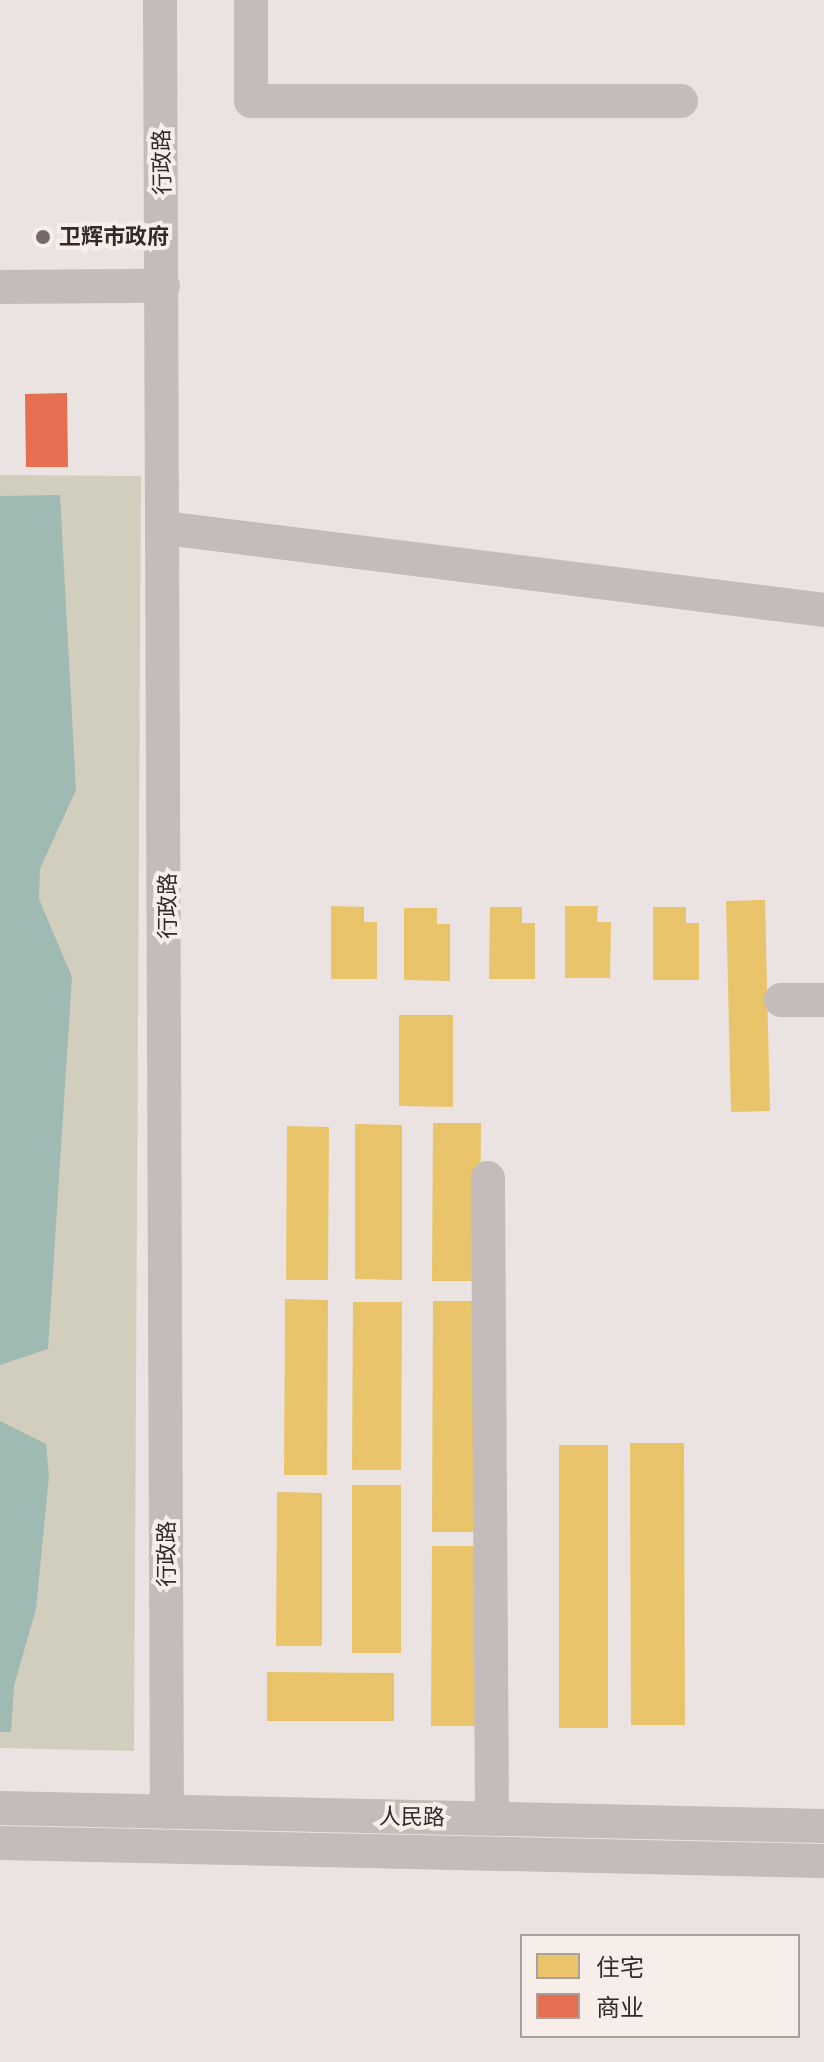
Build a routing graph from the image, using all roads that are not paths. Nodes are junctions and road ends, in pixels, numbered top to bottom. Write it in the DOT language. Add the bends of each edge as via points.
graph roads {
  1 [pos="160,0"];
  2 [pos="251,0"];
  3 [pos="681,101"];
  4 [pos="163,286"];
  5 [pos="0,287"];
  6 [pos="165,528"];
  7 [pos="824,610"];
  8 [pos="781,1000"];
  9 [pos="824,1000"];
  10 [pos="488,1178"];
  11 [pos="0,1808"];
  12 [pos="167,1812"];
  13 [pos="492,1819"];
  14 [pos="824,1826"];
  15 [pos="0,1843"];
  16 [pos="824,1861"];
  1 -- 4 [label="street, 行政路"];
  2 -- 3 [label="street" via="251,101"];
  4 -- 5 [label="street"];
  4 -- 6 [label="street, 行政路"];
  6 -- 7 [label="street"];
  6 -- 12 [label="street, 行政路"];
  8 -- 9 [label="street"];
  10 -- 13 [label="street"];
  11 -- 12 [label="street, 人民路"];
  12 -- 13 [label="street, 人民路"];
  13 -- 14 [label="street, 人民路"];
  15 -- 16 [label="street, 人民路"];
}
